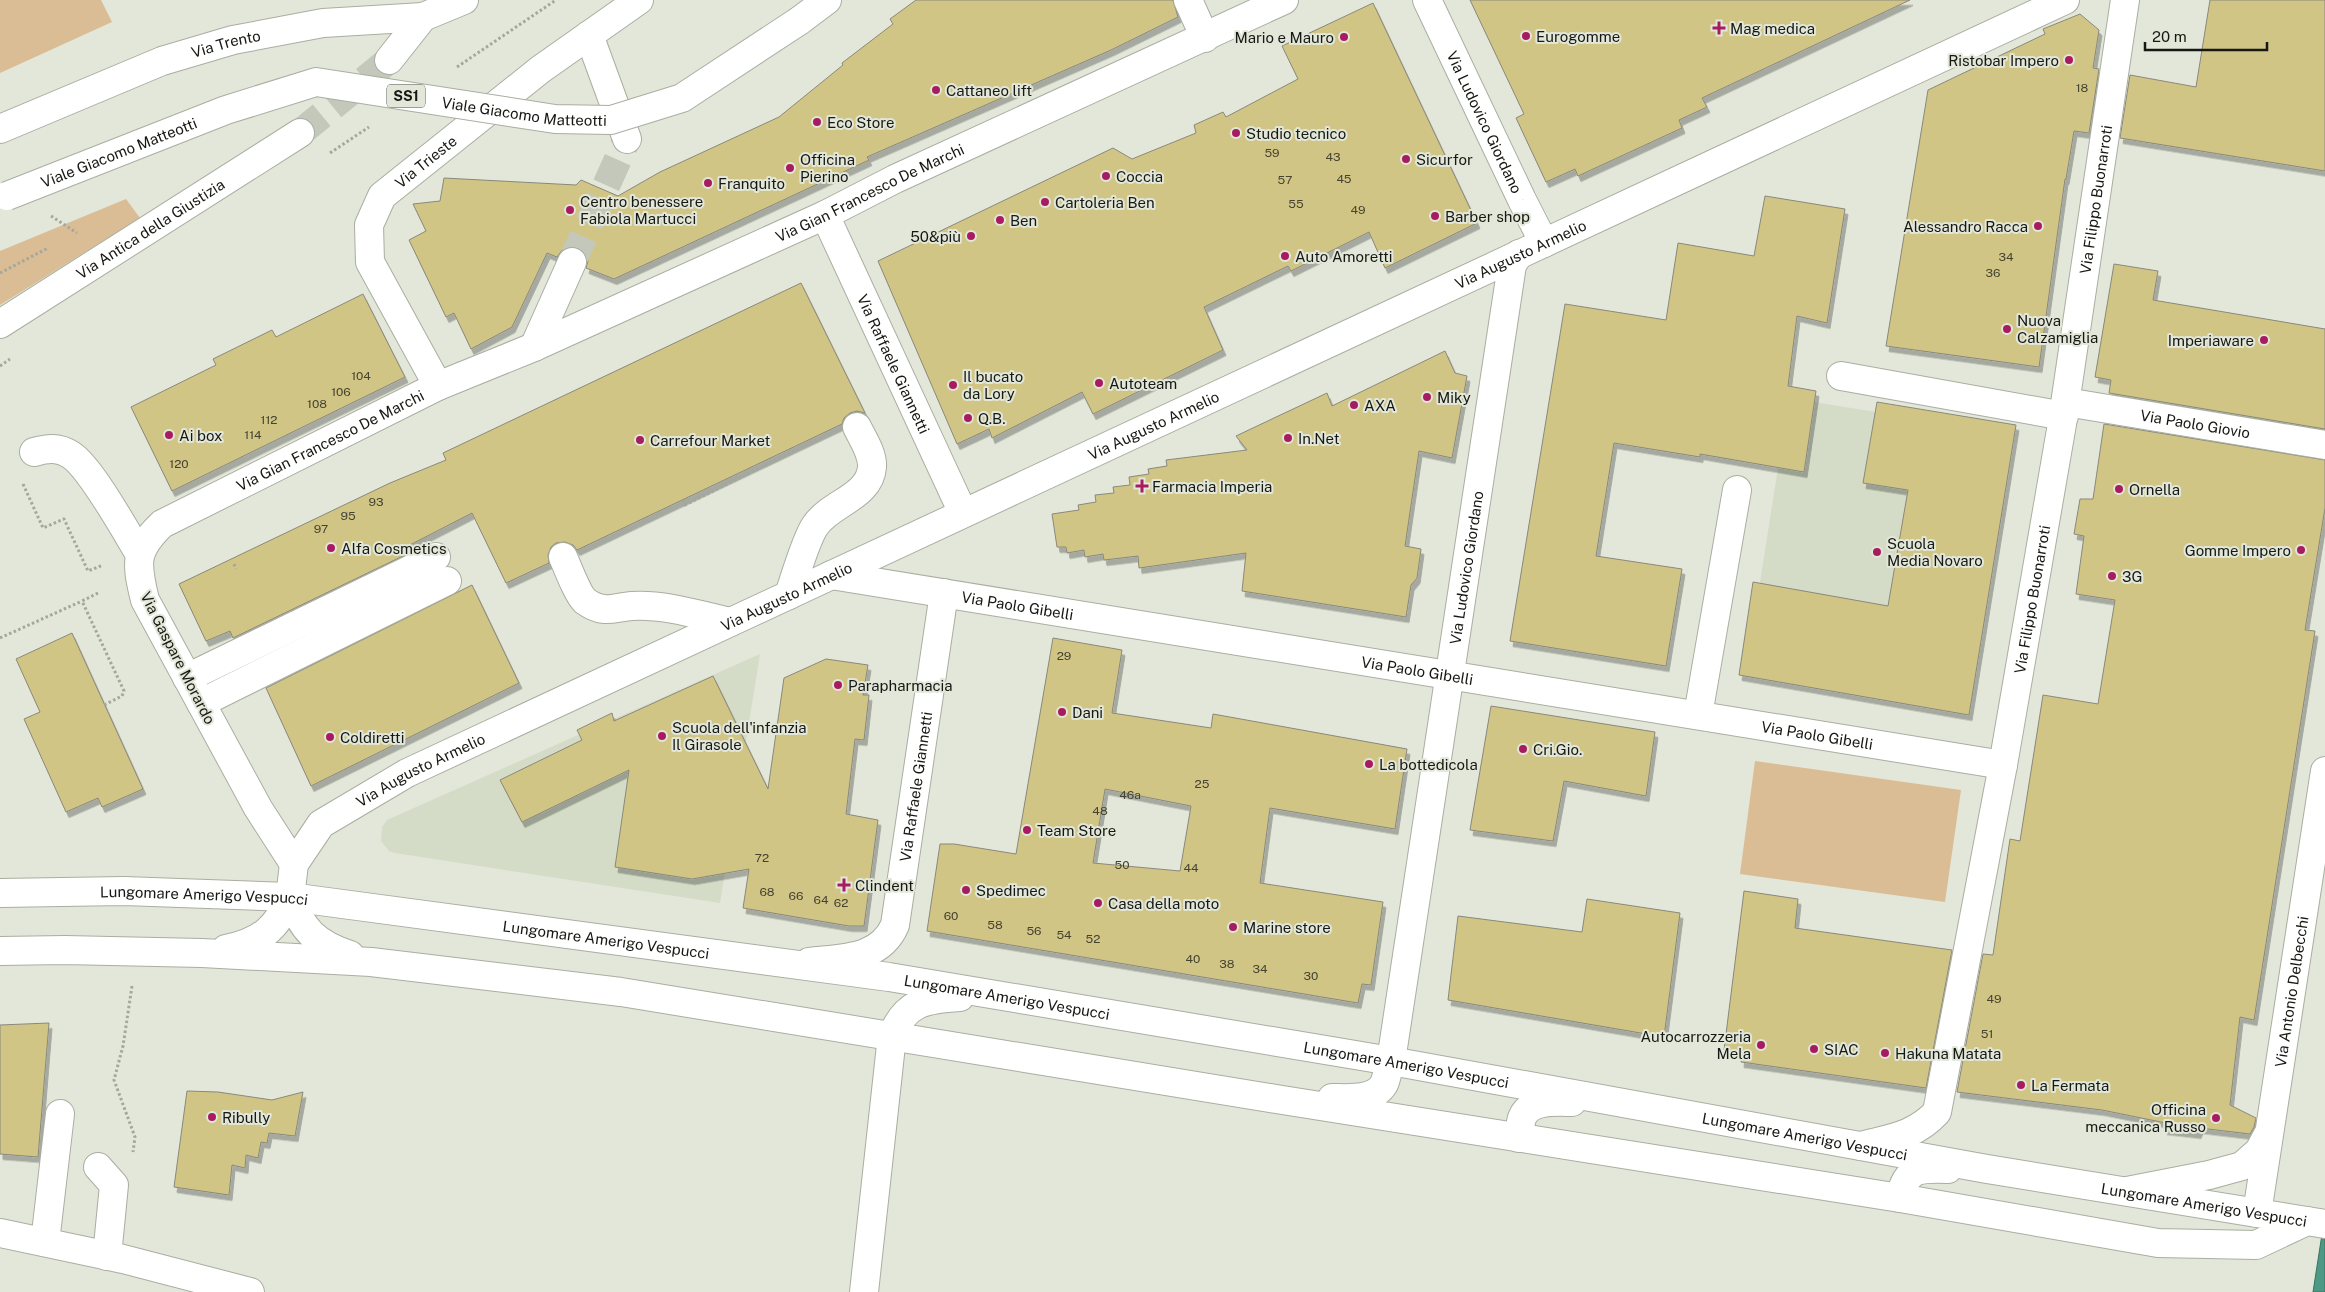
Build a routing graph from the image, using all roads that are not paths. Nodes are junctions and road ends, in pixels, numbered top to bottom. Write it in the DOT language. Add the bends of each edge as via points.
graph roads {
  1 [pos="464,0"];
  2 [pos="639,0"];
  3 [pos="827,0"];
  4 [pos="1188,0"];
  5 [pos="1284,0"];
  6 [pos="1427,0"];
  7 [pos="2065,0"];
  8 [pos="2125,0"];
  9 [pos="423,17"];
  10 [pos="589,35"];
  11 [pos="1205,38"];
  12 [pos="389,60"];
  13 [pos="0,128"];
  14 [pos="300,133"];
  15 [pos="626,139"];
  16 [pos="3,198"];
  17 [pos="825,215"];
  18 [pos="1544,243"];
  19 [pos="1519,254"];
  20 [pos="572,262"];
  21 [pos="0,324"];
  22 [pos="534,347"];
  23 [pos="1841,376"];
  24 [pos="438,386"];
  25 [pos="2065,409"];
  26 [pos="857,427"];
  27 [pos="2325,445"];
  28 [pos="34,452"];
  29 [pos="1736,490"];
  30 [pos="963,513"];
  31 [pos="139,553"];
  32 [pos="563,557"];
  33 [pos="831,575"];
  34 [pos="944,593"];
  35 [pos="789,594"];
  36 [pos="730,622"];
  37 [pos="1450,675"];
  38 [pos="187,678"];
  39 [pos="201,703"];
  40 [pos="1698,715"];
  41 [pos="2003,764"];
  42 [pos="2325,771"];
  43 [pos="294,864"];
  44 [pos="0,893"];
  45 [pos="290,897"];
  46 [pos="0,951"];
  47 [pos="202,953"];
  48 [pos="371,962"];
  49 [pos="793,964"];
  50 [pos="995,995"];
  51 [pos="892,1036"];
  52 [pos="1391,1061"];
  53 [pos="1276,1099"];
  54 [pos="1613,1101"];
  55 [pos="60,1114"];
  56 [pos="2269,1132"];
  57 [pos="1519,1138"];
  58 [pos="1861,1146"];
  59 [pos="98,1167"];
  60 [pos="1987,1169"];
  61 [pos="2126,1191"];
  62 [pos="1900,1198"];
  63 [pos="2256,1213"];
  64 [pos="2316,1223"];
  65 [pos="0,1233"];
  66 [pos="45,1242"];
  67 [pos="2158,1243"];
  68 [pos="107,1256"];
  69 [pos="250,1292"];
  70 [pos="864,1292"];
  1 -- 9 [label="street, Via Trento"];
  2 -- 10 [label="street, Via Trieste"];
  3 -- 16 [label="street, Viale Giacomo Matteotti / SS1, bridge" via="682,98 612,120 555,119 316,82 226,110"];
  4 -- 11 [label="street"];
  5 -- 11 [label="street, Via Gian Francesco De Marchi"];
  6 -- 18 [label="street, Via Ludovico Giordano"];
  7 -- 18 [label="street, Via Augusto Armelio"];
  8 -- 25 [label="street, Via Filippo Buonarroti"];
  9 -- 12 [label="street"];
  9 -- 13 [label="street, Via Trento" via="323,23 233,40 162,62"];
  10 -- 15 [label="street"];
  10 -- 24 [label="street, Via Trieste" via="541,69 382,196 369,225 370,262"];
  11 -- 17 [label="street, Via Gian Francesco De Marchi" via="895,179"];
  14 -- 21 [label="street, Via Antica della Giustizia"];
  17 -- 22 [label="street, Via Gian Francesco De Marchi"];
  17 -- 30 [label="street, Via Raffaele Giannetti"];
  18 -- 19 [label="street, Via Augusto Armelio"];
  19 -- 30 [label="street, Via Augusto Armelio"];
  19 -- 37 [label="street, Via Ludovico Giordano" via="1512,265"];
  20 -- 22 [label="street"];
  22 -- 24 [label="street, Via Gian Francesco De Marchi"];
  23 -- 25 [label="street, Via Paolo Giovio"];
  24 -- 31 [label="street, Via Gian Francesco De Marchi" via="162,524 148,537"];
  25 -- 27 [label="street, Via Paolo Giovio"];
  25 -- 41 [label="street, Via Filippo Buonarroti"];
  26 -- 35 [label="street" via="872,466 868,480 860,491 827,512 814,527"];
  28 -- 31 [label="street" via="52,448 71,455 84,466"];
  29 -- 40 [label="street"];
  30 -- 33 [label="street, Via Augusto Armelio"];
  31 -- 38 [label="street, Via Gaspare Morardo" via="138,575 145,600"];
  32 -- 36 [label="street" via="584,600 602,609 632,606 669,609"];
  33 -- 34 [label="street, Via Paolo Gibelli"];
  33 -- 35 [label="street, Via Augusto Armelio"];
  34 -- 37 [label="street, Via Paolo Gibelli"];
  34 -- 49 [label="street, Via Raffaele Giannetti" via="895,925 890,937 878,947 855,956"];
  35 -- 36 [label="street, Via Augusto Armelio"];
  36 -- 43 [label="street, Via Augusto Armelio" via="407,773 321,824"];
  37 -- 40 [label="street, Via Paolo Gibelli"];
  37 -- 52 [label="street, Via Ludovico Giordano"];
  38 -- 39 [label="street, Via Gaspare Morardo"];
  38 -- 39 [label="street" via="442,569"];
  39 -- 43 [label="street, Via Gaspare Morardo" via="258,808"];
  40 -- 41 [label="street, Via Paolo Gibelli"];
  41 -- 58 [label="street, Via Filippo Buonarroti" via="1937,1112 1925,1125 1909,1134"];
  42 -- 56 [label="street, Via Antonio Delbecchi"];
  43 -- 45 [label="street, Via Augusto Armelio"];
  44 -- 45 [label="street, Lungomare Amerigo Vespucci" via="124,892"];
  45 -- 47 [label="street" via="274,927 260,937 240,946"];
  45 -- 48 [label="street" via="297,917 318,941 338,952"];
  45 -- 49 [label="street, Lungomare Amerigo Vespucci"];
  46 -- 47 [label="street, Lungomare Amerigo Vespucci"];
  47 -- 48 [label="street, Lungomare Amerigo Vespucci"];
  48 -- 51 [label="street, Lungomare Amerigo Vespucci" via="621,992"];
  49 -- 50 [label="street, Lungomare Amerigo Vespucci"];
  50 -- 51 [label="street" via="929,1000 912,1007 898,1020"];
  50 -- 52 [label="street, Lungomare Amerigo Vespucci"];
  51 -- 53 [label="street, Lungomare Amerigo Vespucci"];
  51 -- 70 [label="street"];
  52 -- 53 [label="street, Via Ludovico Giordano" via="1383,1084 1370,1095"];
  52 -- 54 [label="street, Lungomare Amerigo Vespucci"];
  53 -- 57 [label="street, Lungomare Amerigo Vespucci"];
  54 -- 57 [label="street" via="1536,1106 1522,1117"];
  54 -- 58 [label="street, Lungomare Amerigo Vespucci"];
  55 -- 66 [label="street"];
  56 -- 61 [label="street" via="2259,1151 2242,1166"];
  56 -- 63 [label="street, Via Antonio Delbecchi"];
  57 -- 62 [label="street, Lungomare Amerigo Vespucci"];
  58 -- 60 [label="street, Lungomare Amerigo Vespucci"];
  59 -- 68 [label="street" via="114,1185"];
  60 -- 61 [label="street, Lungomare Amerigo Vespucci"];
  60 -- 62 [label="street" via="1925,1168 1908,1176"];
  61 -- 63 [label="street, Lungomare Amerigo Vespucci"];
  62 -- 67 [label="street, Lungomare Amerigo Vespucci"];
  63 -- 64 [label="street, Lungomare Amerigo Vespucci"];
  63 -- 67 [label="street" via="2240,1227 2214,1235"];
  64 -- 67 [label="street, Lungomare Amerigo Vespucci" via="2256,1245"];
  65 -- 66 [label="street"];
  66 -- 68 [label="street"];
  68 -- 69 [label="street"];
}
